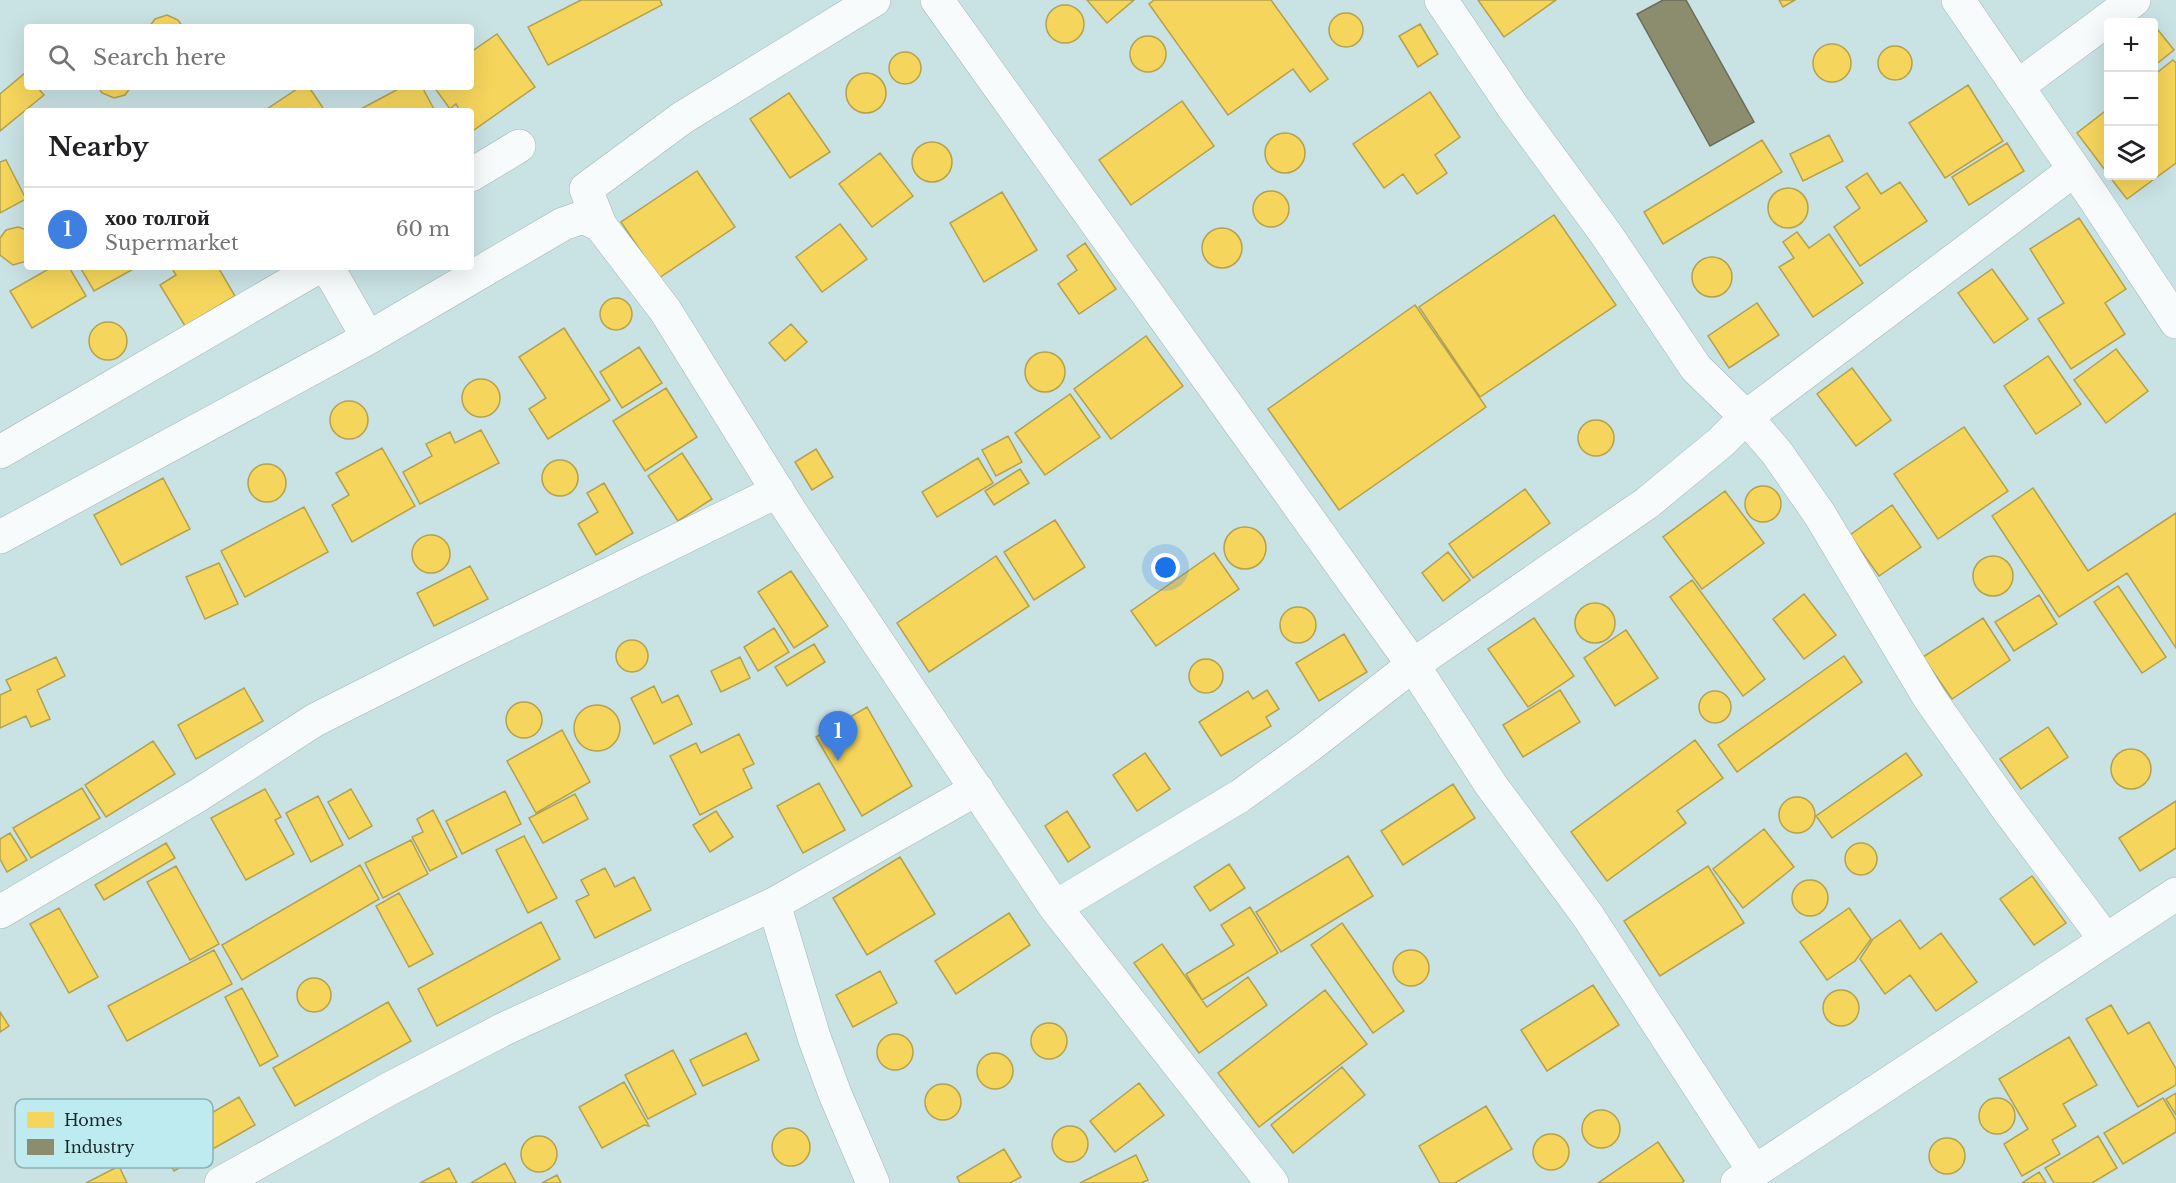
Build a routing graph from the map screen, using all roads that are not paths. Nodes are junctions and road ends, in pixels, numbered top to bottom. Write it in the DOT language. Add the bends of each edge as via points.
graph roads {
  1 [pos="874,0"];
  2 [pos="937,0"];
  3 [pos="1441,0"];
  4 [pos="1958,0"];
  5 [pos="2134,0"];
  6 [pos="2018,86"];
  7 [pos="519,146"];
  8 [pos="2074,170"];
  9 [pos="474,172"];
  10 [pos="600,225"];
  11 [pos="313,270"];
  12 [pos="323,270"];
  13 [pos="2176,322"];
  14 [pos="369,338"];
  15 [pos="1746,417"];
  16 [pos="0,452"];
  17 [pos="778,491"];
  18 [pos="0,537"];
  19 [pos="1413,665"];
  20 [pos="977,789"];
  21 [pos="2176,894"];
  22 [pos="774,904"];
  23 [pos="1055,907"];
  24 [pos="0,912"];
  25 [pos="2105,939"];
  26 [pos="1745,1177"];
  27 [pos="221,1183"];
  28 [pos="873,1183"];
  29 [pos="1272,1183"];
  1 -- 10 [label="street" via="682,118 586,189"];
  2 -- 19 [label="street"];
  3 -- 15 [label="street" via="1696,368"];
  4 -- 6 [label="street"];
  5 -- 6 [label="street"];
  6 -- 8 [label="street"];
  7 -- 9 [label="street"];
  8 -- 13 [label="street"];
  8 -- 15 [label="street"];
  10 -- 14 [label="street" via="583,217 563,224"];
  10 -- 17 [label="street" via="665,310"];
  11 -- 16 [label="street"];
  12 -- 14 [label="street" via="332,275"];
  14 -- 18 [label="street"];
  15 -- 19 [label="street" via="1647,503"];
  15 -- 25 [label="street" via="1777,453 1820,515 1930,699"];
  17 -- 20 [label="street"];
  17 -- 24 [label="street" via="315,720 197,796"];
  19 -- 23 [label="street" via="1240,796"];
  19 -- 26 [label="street" via="1491,785 1587,916"];
  20 -- 22 [label="street"];
  20 -- 23 [label="street"];
  21 -- 25 [label="street"];
  22 -- 27 [label="street" via="502,1030"];
  22 -- 28 [label="street" via="814,1037"];
  23 -- 29 [label="street"];
  25 -- 26 [label="street"];
}
